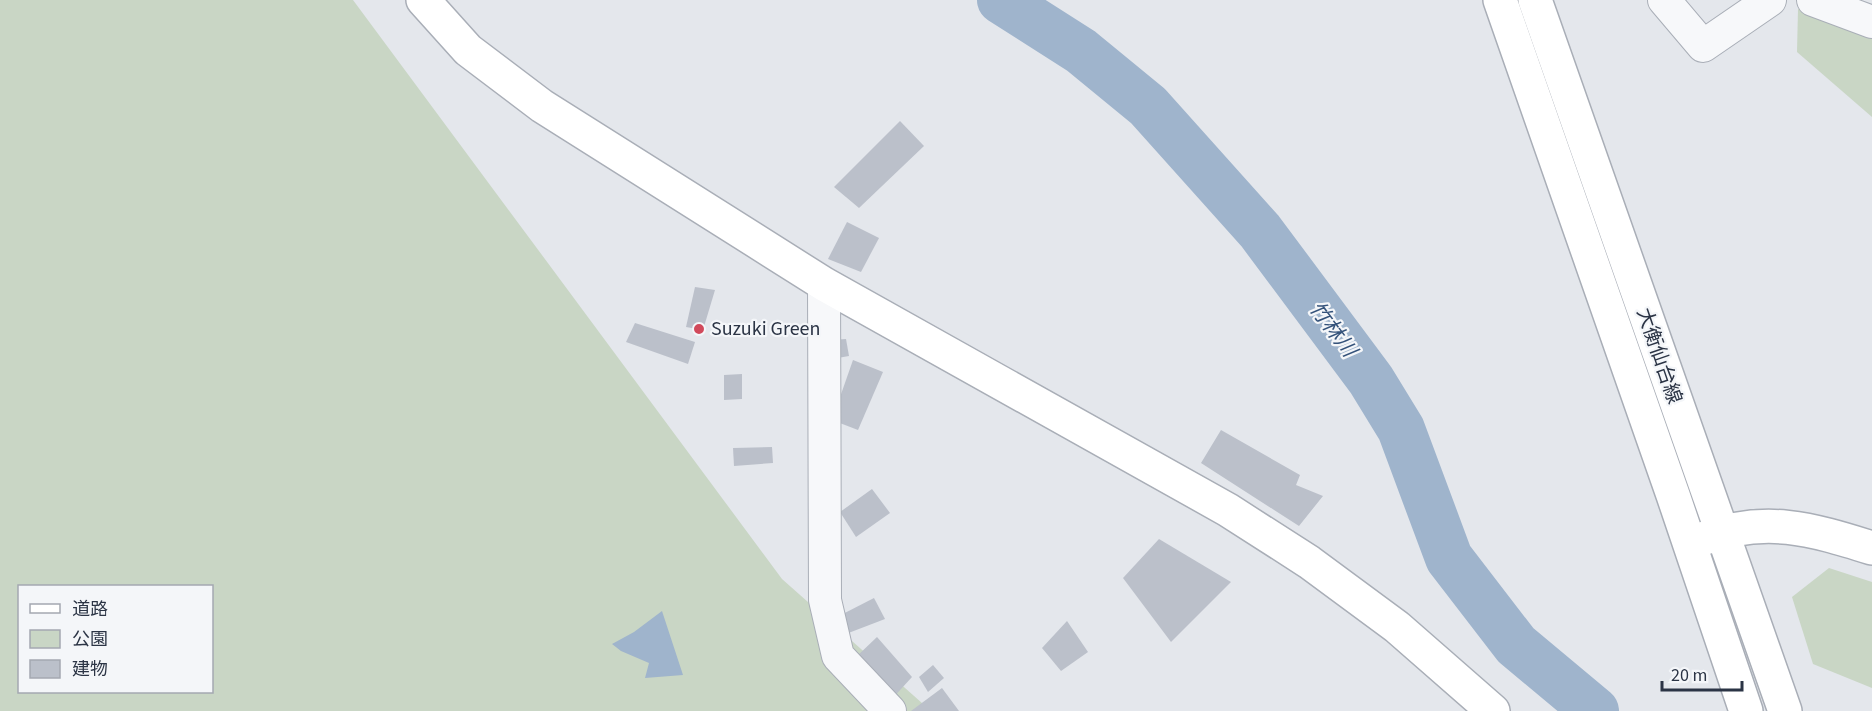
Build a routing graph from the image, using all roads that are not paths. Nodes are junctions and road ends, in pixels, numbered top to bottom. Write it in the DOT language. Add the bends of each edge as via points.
graph roads {
  1 [pos="423,0"];
  2 [pos="1500,0"];
  3 [pos="1535,0"];
  4 [pos="1664,0"];
  5 [pos="1770,0"];
  6 [pos="1813,0"];
  7 [pos="1872,22"];
  8 [pos="824,284"];
  9 [pos="1722,531"];
  10 [pos="1690,543"];
  11 [pos="1872,548"];
  12 [pos="1744,705"];
  13 [pos="1783,705"];
  14 [pos="890,711"];
  15 [pos="1493,711"];
  1 -- 8 [label="main road" via="468,50 542,106"];
  2 -- 10 [label="main road, 大衡仙台線"];
  3 -- 9 [label="main road, 大衡仙台線"];
  4 -- 5 [label="street" via="1703,46"];
  6 -- 7 [label="street"];
  8 -- 14 [label="street" via="825,600 838,657"];
  8 -- 15 [label="main road" via="1228,510 1309,562 1398,627"];
  9 -- 10 [label="main road"];
  9 -- 11 [label="main road" via="1774,525 1815,530"];
  9 -- 13 [label="main road, 大衡仙台線"];
  10 -- 12 [label="main road, 大衡仙台線"];
}
